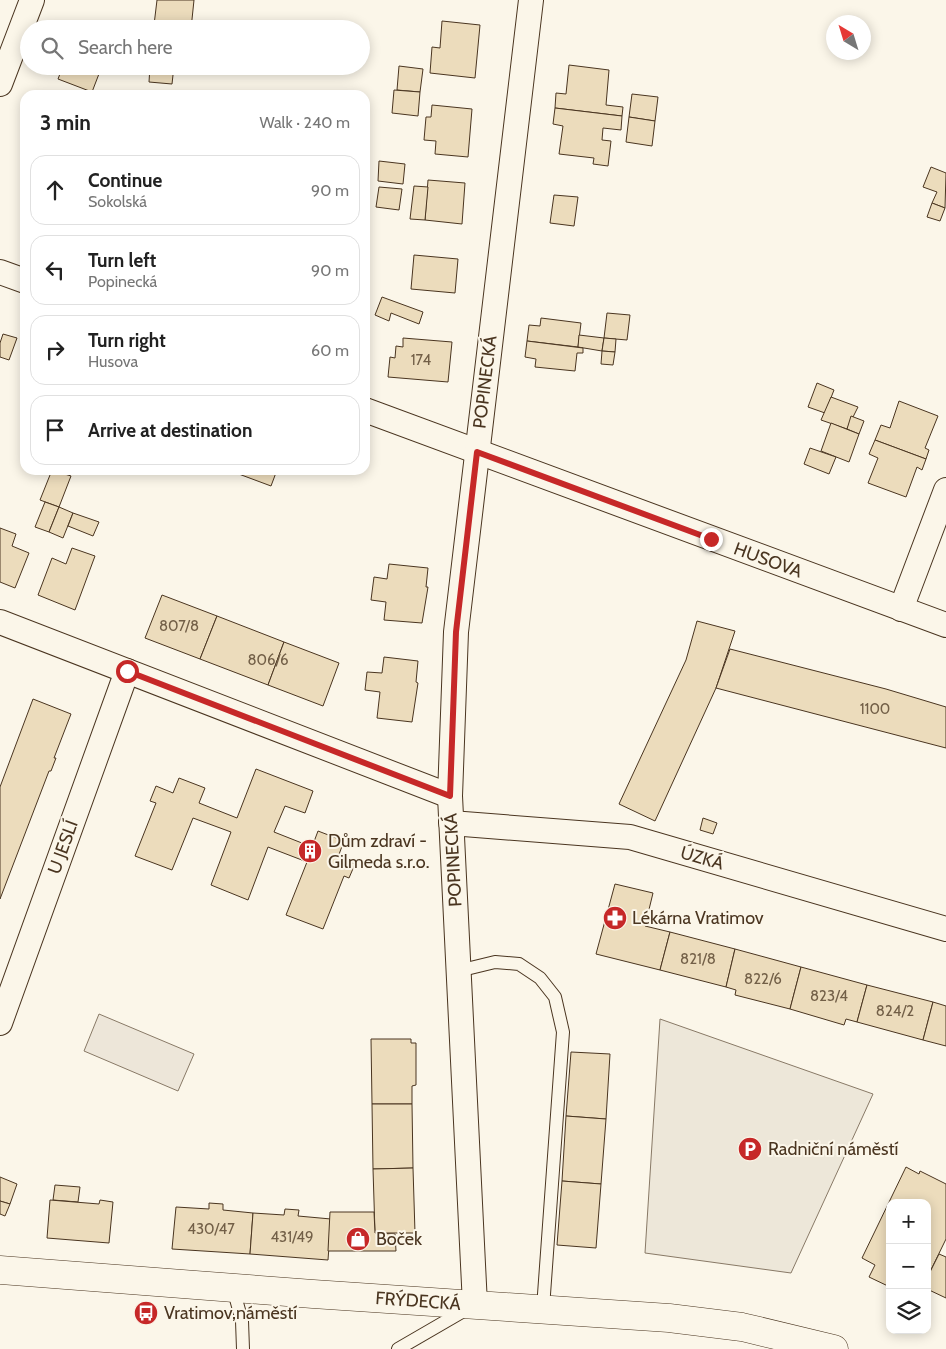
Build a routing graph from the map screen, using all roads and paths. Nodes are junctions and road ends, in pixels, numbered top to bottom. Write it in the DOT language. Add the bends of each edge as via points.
graph roads {
  1 [pos="32,0"];
  2 [pos="531,0"];
  3 [pos="24,20"];
  4 [pos="20,32"];
  5 [pos="0,84"];
  6 [pos="0,272"];
  7 [pos="20,279"];
  8 [pos="370,412"];
  9 [pos="477,452"];
  10 [pos="946,490"];
  11 [pos="901,609"];
  12 [pos="0,622"];
  13 [pos="946,625"];
  14 [pos="127,671"];
  15 [pos="450,796"];
  16 [pos="451,823"];
  17 [pos="946,928"];
  18 [pos="458,971"];
  19 [pos="0,1023"];
  20 [pos="0,1270"];
  21 [pos="233,1288"];
  22 [pos="475,1304"];
  23 [pos="543,1308"];
  24 [pos="244,1349"];
  25 [pos="398,1349"];
  26 [pos="834,1349"];
  1 -- 3 [label="street"];
  2 -- 9 [label="street, POPINECKÁ"];
  4 -- 5 [label="street"];
  6 -- 7 [label="street"];
  8 -- 9 [label="street, HUSOVA"];
  9 -- 11 [label="street, HUSOVA"];
  9 -- 15 [label="street, POPINECKÁ" via="456,632"];
  10 -- 11 [label="street"];
  11 -- 13 [label="street, HUSOVA"];
  12 -- 14 [label="street"];
  14 -- 15 [label="street"];
  14 -- 19 [label="street, U JESLÍ"];
  15 -- 16 [label="street, POPINECKÁ"];
  16 -- 17 [label="street, ÚZKÁ" via="630,837"];
  16 -- 18 [label="street, POPINECKÁ"];
  18 -- 22 [label="street, POPINECKÁ"];
  18 -- 23 [label="lane" via="495,962 519,964 540,978 555,997 562,1032"];
  20 -- 21 [label="main road, FRÝDECKÁ"];
  21 -- 22 [label="main road, FRÝDECKÁ"];
  21 -- 24 [label="lane" via="242,1321"];
  22 -- 23 [label="main road, FRÝDECKÁ"];
  22 -- 25 [label="lane"];
  23 -- 26 [label="main road, FRÝDECKÁ" via="742,1327"];
}
